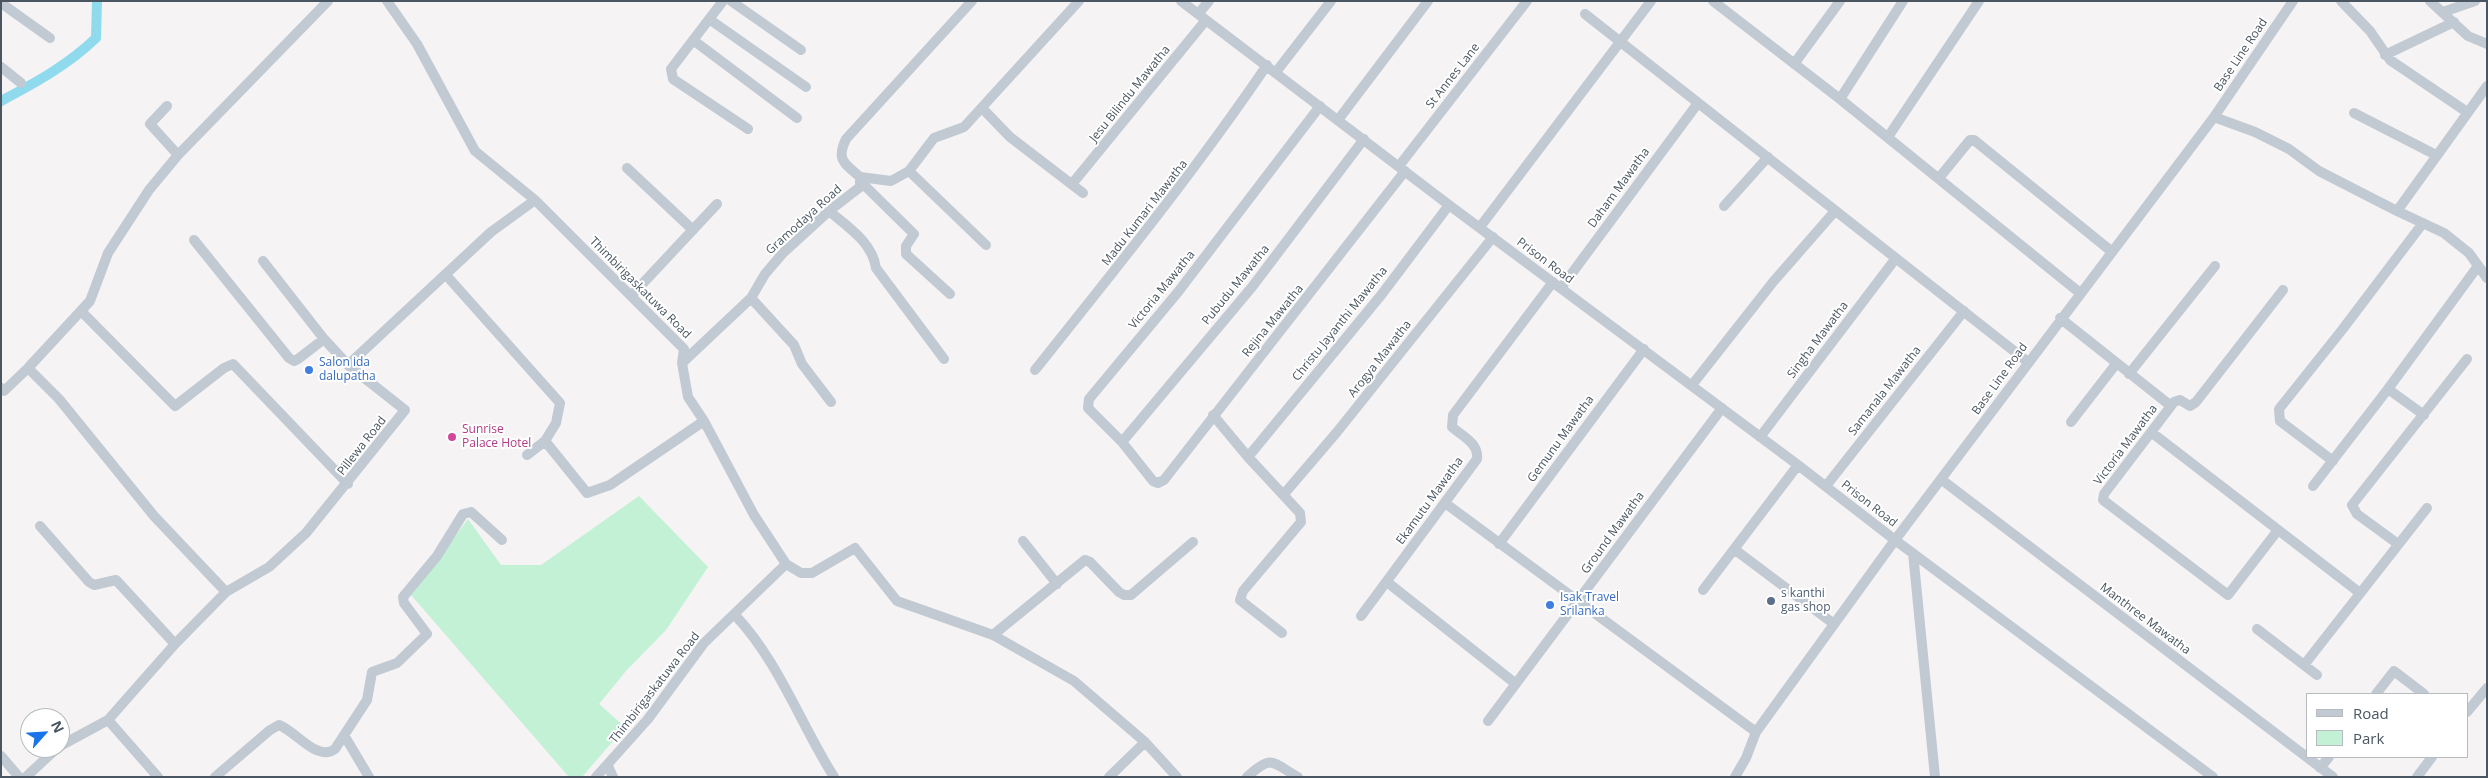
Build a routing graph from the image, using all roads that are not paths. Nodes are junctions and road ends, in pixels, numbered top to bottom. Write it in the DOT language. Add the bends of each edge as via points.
graph roads {
  1 [pos="328,1"];
  2 [pos="387,1"];
  3 [pos="723,1"];
  4 [pos="731,1"];
  5 [pos="972,1"];
  6 [pos="1079,1"];
  7 [pos="1181,1"];
  8 [pos="1209,1"];
  9 [pos="1331,1"];
  10 [pos="1428,1"];
  11 [pos="1527,1"];
  12 [pos="1651,1"];
  13 [pos="1713,1"];
  14 [pos="1840,1"];
  15 [pos="1903,1"];
  16 [pos="1979,1"];
  17 [pos="2293,1"];
  18 [pos="2341,1"];
  19 [pos="2430,1"];
  20 [pos="2451,1"];
  21 [pos="2475,1"];
  22 [pos="1,3"];
  23 [pos="2443,12"];
  24 [pos="1585,14"];
  25 [pos="1202,17"];
  26 [pos="709,19"];
  27 [pos="2454,22"];
  28 [pos="50,38"];
  29 [pos="693,40"];
  30 [pos="1619,42"];
  31 [pos="2487,44"];
  32 [pos="801,50"];
  33 [pos="2385,55"];
  34 [pos="1794,64"];
  35 [pos="1267,65"];
  36 [pos="1,67"];
  37 [pos="1276,72"];
  38 [pos="21,83"];
  39 [pos="2487,86"];
  40 [pos="806,87"];
  41 [pos="1840,99"];
  42 [pos="1698,103"];
  43 [pos="167,106"];
  44 [pos="1320,106"];
  45 [pos="982,108"];
  46 [pos="2468,112"];
  47 [pos="2354,113"];
  48 [pos="2214,117"];
  49 [pos="797,118"];
  50 [pos="1338,120"];
  51 [pos="748,129"];
  52 [pos="1888,137"];
  53 [pos="1364,140"];
  54 [pos="178,155"];
  55 [pos="2436,155"];
  56 [pos="1768,157"];
  57 [pos="627,168"];
  58 [pos="1402,168"];
  59 [pos="908,172"];
  60 [pos="1939,178"];
  61 [pos="860,180"];
  62 [pos="1072,184"];
  63 [pos="1083,193"];
  64 [pos="535,200"];
  65 [pos="717,204"];
  66 [pos="1449,205"];
  67 [pos="1724,206"];
  68 [pos="829,211"];
  69 [pos="1835,211"];
  70 [pos="2397,211"];
  71 [pos="2423,223"];
  72 [pos="1480,227"];
  73 [pos="693,230"];
  74 [pos="1493,237"];
  75 [pos="194,240"];
  76 [pos="986,245"];
  77 [pos="2111,251"];
  78 [pos="1896,258"];
  79 [pos="263,261"];
  80 [pos="2215,266"];
  81 [pos="2478,266"];
  82 [pos="446,275"];
  83 [pos="2487,278"];
  84 [pos="1557,285"];
  85 [pos="2283,290"];
  86 [pos="2080,293"];
  87 [pos="950,294"];
  88 [pos="632,296"];
  89 [pos="751,298"];
  90 [pos="81,311"];
  91 [pos="1964,311"];
  92 [pos="2060,318"];
  93 [pos="324,339"];
  94 [pos="1644,349"];
  95 [pos="944,359"];
  96 [pos="2467,359"];
  97 [pos="2028,362"];
  98 [pos="682,363"];
  99 [pos="348,364"];
  100 [pos="2116,364"];
  101 [pos="28,368"];
  102 [pos="1035,370"];
  103 [pos="2129,374"];
  104 [pos="1692,385"];
  105 [pos="1,388"];
  106 [pos="2388,389"];
  107 [pos="831,402"];
  108 [pos="2171,406"];
  109 [pos="1722,408"];
  110 [pos="1213,415"];
  111 [pos="2424,416"];
  112 [pos="704,421"];
  113 [pos="2071,422"];
  114 [pos="2151,432"];
  115 [pos="1760,437"];
  116 [pos="545,442"];
  117 [pos="1122,442"];
  118 [pos="527,455"];
  119 [pos="1248,456"];
  120 [pos="2333,461"];
  121 [pos="1798,464"];
  122 [pos="1942,480"];
  123 [pos="1158,483"];
  124 [pos="348,484"];
  125 [pos="1826,486"];
  126 [pos="2313,486"];
  127 [pos="1284,494"];
  128 [pos="1445,503"];
  129 [pos="2427,508"];
  130 [pos="40,526"];
  131 [pos="2278,530"];
  132 [pos="502,540"];
  133 [pos="1895,540"];
  134 [pos="1023,541"];
  135 [pos="1193,542"];
  136 [pos="1499,544"];
  137 [pos="2398,544"];
  138 [pos="1734,549"];
  139 [pos="1913,553"];
  140 [pos="786,564"];
  141 [pos="1386,582"];
  142 [pos="1057,584"];
  143 [pos="1703,590"];
  144 [pos="226,592"];
  145 [pos="2360,593"];
  146 [pos="1579,601"];
  147 [pos="735,615"];
  148 [pos="1361,616"];
  149 [pos="1834,624"];
  150 [pos="2258,629"];
  151 [pos="1282,633"];
  152 [pos="993,636"];
  153 [pos="175,644"];
  154 [pos="2304,665"];
  155 [pos="2317,675"];
  156 [pos="1516,684"];
  157 [pos="2487,688"];
  158 [pos="2377,693"];
  159 [pos="2423,693"];
  160 [pos="2468,711"];
  161 [pos="108,720"];
  162 [pos="1488,721"];
  163 [pos="1756,732"];
  164 [pos="344,735"];
  165 [pos="70,741"];
  166 [pos="1145,742"];
  167 [pos="1,756"];
  168 [pos="2306,757"];
  169 [pos="47,758"];
  170 [pos="2307,758"];
  171 [pos="2328,758"];
  172 [pos="2431,758"];
  173 [pos="608,766"];
  174 [pos="2320,768"];
  175 [pos="19,777"];
  176 [pos="26,777"];
  177 [pos="158,777"];
  178 [pos="216,777"];
  179 [pos="369,777"];
  180 [pos="596,777"];
  181 [pos="613,777"];
  182 [pos="834,777"];
  183 [pos="1110,777"];
  184 [pos="1177,777"];
  185 [pos="1247,777"];
  186 [pos="1298,777"];
  187 [pos="1735,777"];
  188 [pos="1935,777"];
  189 [pos="2213,777"];
  190 [pos="2333,777"];
  191 [pos="2418,777"];
  1 -- 54 [label="street"];
  2 -- 64 [label="street, Thimbirigaskatuwa Road" via="417,44 475,151"];
  3 -- 26 [label="street"];
  4 -- 32 [label="street"];
  5 -- 61 [label="street" via="846,139 840,151 842,161"];
  6 -- 45 [label="street"];
  7 -- 25 [label="street, Prison Road"];
  8 -- 25 [label="street, Jesu Bilindu Mawatha"];
  9 -- 37 [label="street"];
  10 -- 50 [label="street"];
  11 -- 58 [label="street, St Annes Lane"];
  12 -- 30 [label="street"];
  13 -- 34 [label="street"];
  14 -- 34 [label="street"];
  15 -- 41 [label="street"];
  16 -- 52 [label="street"];
  17 -- 48 [label="street, Base Line Road"];
  18 -- 33 [label="street" via="2370,32"];
  19 -- 23 [label="street"];
  20 -- 23 [label="street"];
  21 -- 23 [label="street"];
  22 -- 28 [label="street"];
  23 -- 27 [label="street"];
  24 -- 30 [label="street"];
  25 -- 35 [label="street, Prison Road"];
  25 -- 62 [label="street, Jesu Bilindu Mawatha"];
  26 -- 29 [label="street"];
  26 -- 40 [label="street"];
  27 -- 31 [label="street" via="2468,36"];
  27 -- 33 [label="street"];
  29 -- 49 [label="street"];
  29 -- 51 [label="street" via="671,69 673,79"];
  30 -- 42 [label="street"];
  30 -- 72 [label="street"];
  33 -- 46 [label="street"];
  34 -- 41 [label="street"];
  35 -- 37 [label="street, Prison Road"];
  35 -- 102 [label="street, Madu Kumari Mawatha" via="1160,214"];
  36 -- 38 [label="street"];
  37 -- 44 [label="street, Prison Road"];
  39 -- 46 [label="street"];
  41 -- 52 [label="street"];
  42 -- 56 [label="street"];
  42 -- 84 [label="street, Daham Mawatha"];
  43 -- 54 [label="street" via="150,124"];
  44 -- 50 [label="street, Prison Road"];
  44 -- 117 [label="street, Victoria Mawatha" via="1178,292 1089,399 1088,408"];
  45 -- 59 [label="street" via="964,128 934,138"];
  45 -- 62 [label="street" via="1010,137"];
  46 -- 55 [label="street"];
  47 -- 55 [label="street"];
  48 -- 70 [label="street" via="2289,149 2319,171"];
  48 -- 77 [label="street, Base Line Road"];
  50 -- 53 [label="street, Prison Road"];
  52 -- 60 [label="street"];
  53 -- 58 [label="street, Prison Road"];
  53 -- 117 [label="street, Pubudu Mawatha" via="1252,287"];
  54 -- 90 [label="street" via="149,190 108,253 90,300"];
  55 -- 70 [label="street"];
  56 -- 67 [label="street"];
  56 -- 69 [label="street"];
  57 -- 73 [label="street"];
  58 -- 66 [label="street, Prison Road"];
  58 -- 110 [label="street, Rejina Mawatha" via="1354,238"];
  59 -- 61 [label="street" via="890,182"];
  59 -- 76 [label="street"];
  60 -- 77 [label="street" via="1964,144 1974,140"];
  60 -- 86 [label="street"];
  61 -- 68 [label="street, Gramodaya Road" via="860,187"];
  61 -- 87 [label="street" via="914,234 906,246 906,254"];
  62 -- 63 [label="street"];
  64 -- 82 [label="street" via="492,232"];
  64 -- 88 [label="street, Thimbirigaskatuwa Road"];
  65 -- 73 [label="street"];
  66 -- 72 [label="street, Prison Road"];
  66 -- 119 [label="street, Christu Jayanthi Mawatha" via="1382,294"];
  68 -- 89 [label="street, Gramodaya Road" via="783,253"];
  68 -- 95 [label="street" via="867,245 876,268"];
  69 -- 78 [label="street"];
  69 -- 104 [label="street" via="1773,282"];
  70 -- 71 [label="street"];
  71 -- 81 [label="street" via="2444,233 2469,253"];
  71 -- 120 [label="street" via="2279,409 2280,421"];
  72 -- 74 [label="street, Prison Road"];
  73 -- 88 [label="street"];
  74 -- 84 [label="street, Prison Road"];
  74 -- 127 [label="street, Arogya Mawatha" via="1338,432"];
  75 -- 93 [label="street" via="289,358 298,359"];
  77 -- 86 [label="street, Base Line Road"];
  78 -- 91 [label="street"];
  78 -- 115 [label="street, Singha Mawatha"];
  79 -- 93 [label="street"];
  80 -- 103 [label="street"];
  81 -- 83 [label="street"];
  81 -- 106 [label="street"];
  82 -- 99 [label="street"];
  82 -- 116 [label="street" via="560,403 556,424"];
  84 -- 94 [label="street, Prison Road"];
  84 -- 128 [label="street, Ekamutu Mawatha" via="1453,415 1452,427 1478,452 1477,459"];
  85 -- 108 [label="street" via="2196,402 2190,406 2180,400"];
  86 -- 92 [label="street, Base Line Road"];
  88 -- 98 [label="street, Thimbirigaskatuwa Road" via="684,349"];
  89 -- 98 [label="street, Gramodaya Road"];
  89 -- 107 [label="street" via="794,345 802,364"];
  90 -- 101 [label="street"];
  90 -- 124 [label="street" via="175,406 233,364"];
  91 -- 97 [label="street"];
  91 -- 125 [label="street, Samanala Mawatha"];
  92 -- 97 [label="street, Base Line Road"];
  92 -- 100 [label="street"];
  93 -- 99 [label="street"];
  94 -- 104 [label="street, Prison Road"];
  94 -- 136 [label="street, Gemunu Mawatha"];
  96 -- 111 [label="street"];
  97 -- 122 [label="street, Base Line Road"];
  98 -- 112 [label="street, Thimbirigaskatuwa Road" via="688,397"];
  99 -- 124 [label="street, Pillewa Road" via="405,410"];
  100 -- 103 [label="street"];
  100 -- 113 [label="street"];
  101 -- 105 [label="street" via="4,391"];
  101 -- 144 [label="street" via="59,399 154,516"];
  103 -- 108 [label="street"];
  104 -- 109 [label="street, Prison Road"];
  106 -- 111 [label="street"];
  106 -- 120 [label="street"];
  108 -- 114 [label="street, Victoria Mawatha"];
  109 -- 115 [label="street, Prison Road"];
  109 -- 146 [label="street, Ground Mawatha"];
  110 -- 119 [label="street"];
  110 -- 123 [label="street, Rejina Mawatha" via="1164,480"];
  111 -- 137 [label="street" via="2352,505 2357,514"];
  112 -- 116 [label="street" via="610,485 587,493"];
  112 -- 140 [label="street, Thimbirigaskatuwa Road" via="754,515"];
  114 -- 131 [label="street"];
  114 -- 131 [label="street, Victoria Mawatha" via="2104,494 2103,500 2228,595"];
  115 -- 121 [label="street, Prison Road"];
  116 -- 118 [label="street"];
  117 -- 123 [label="street, Victoria Mawatha"];
  119 -- 127 [label="street"];
  120 -- 126 [label="street"];
  121 -- 125 [label="street, Prison Road"];
  121 -- 138 [label="street"];
  122 -- 133 [label="street, Base Line Road"];
  122 -- 168 [label="street, Manthree Mawatha"];
  124 -- 144 [label="street, Pillewa Road" via="306,533 269,568"];
  125 -- 133 [label="street, Prison Road"];
  127 -- 151 [label="street" via="1300,513 1301,522 1243,591 1240,600"];
  128 -- 136 [label="street"];
  128 -- 141 [label="street, Ekamutu Mawatha"];
  129 -- 137 [label="street"];
  130 -- 153 [label="street" via="89,582 94,585 116,580"];
  131 -- 145 [label="street"];
  132 -- 164 [label="street" via="471,512 463,514 437,556 403,597 427,634 397,663 372,672 367,700"];
  133 -- 139 [label="street, Prison Road"];
  133 -- 149 [label="street, Base Line Road"];
  134 -- 142 [label="street"];
  135 -- 142 [label="street" via="1131,595 1119,592 1085,560"];
  136 -- 146 [label="street"];
  137 -- 145 [label="street"];
  138 -- 143 [label="street"];
  138 -- 149 [label="street"];
  139 -- 188 [label="street"];
  139 -- 189 [label="street, Prison Road"];
  140 -- 147 [label="street, Thimbirigaskatuwa Road"];
  140 -- 152 [label="street" via="801,573 812,573 855,548 896,601"];
  141 -- 148 [label="street, Ekamutu Mawatha"];
  141 -- 156 [label="street"];
  142 -- 152 [label="street"];
  144 -- 153 [label="street, Pillewa Road"];
  145 -- 154 [label="street"];
  146 -- 156 [label="street, Ground Mawatha"];
  146 -- 163 [label="street"];
  147 -- 173 [label="street, Thimbirigaskatuwa Road" via="704,643 648,719"];
  147 -- 182 [label="street" via="782,679"];
  149 -- 163 [label="street, Base Line Road"];
  150 -- 154 [label="street"];
  152 -- 166 [label="street" via="1074,681"];
  153 -- 161 [label="street, Pillewa Road"];
  154 -- 155 [label="street"];
  156 -- 162 [label="street, Ground Mawatha"];
  157 -- 160 [label="street"];
  158 -- 159 [label="street" via="2394,671"];
  161 -- 165 [label="street"];
  161 -- 177 [label="street"];
  163 -- 187 [label="street, Base Line Road"];
  164 -- 178 [label="street" via="335,749 329,754 322,754 279,725"];
  164 -- 179 [label="street"];
  166 -- 183 [label="street"];
  166 -- 184 [label="street"];
  167 -- 175 [label="street"];
  169 -- 176 [label="street"];
  170 -- 174 [label="street, Manthree Mawatha"];
  171 -- 174 [label="street"];
  172 -- 191 [label="street"];
  173 -- 180 [label="street, Thimbirigaskatuwa Road"];
  173 -- 181 [label="street"];
  174 -- 190 [label="street, Manthree Mawatha"];
  185 -- 186 [label="street" via="1262,763 1270,762"];
}
